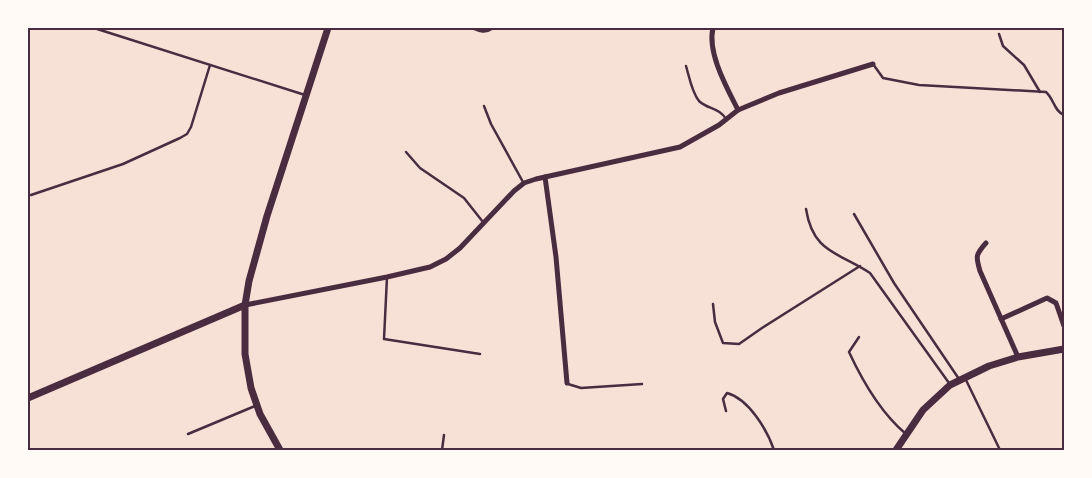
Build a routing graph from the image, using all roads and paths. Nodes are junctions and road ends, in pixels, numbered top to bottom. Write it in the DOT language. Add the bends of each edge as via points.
graph roads {
  1 [pos="94,28"];
  2 [pos="328,28"];
  3 [pos="474,28"];
  4 [pos="491,28"];
  5 [pos="713,28"];
  6 [pos="999,34"];
  7 [pos="873,64"];
  8 [pos="210,65"];
  9 [pos="686,66"];
  10 [pos="1040,92"];
  11 [pos="306,96"];
  12 [pos="484,106"];
  13 [pos="738,110"];
  14 [pos="1064,115"];
  15 [pos="726,120"];
  16 [pos="406,152"];
  17 [pos="545,177"];
  18 [pos="524,183"];
  19 [pos="31,195"];
  20 [pos="806,209"];
  21 [pos="854,214"];
  22 [pos="483,222"];
  23 [pos="986,243"];
  24 [pos="860,266"];
  25 [pos="387,277"];
  26 [pos="713,304"];
  27 [pos="245,305"];
  28 [pos="1001,319"];
  29 [pos="1064,326"];
  30 [pos="859,337"];
  31 [pos="1064,349"];
  32 [pos="480,354"];
  33 [pos="1018,357"];
  34 [pos="962,378"];
  35 [pos="567,383"];
  36 [pos="642,384"];
  37 [pos="950,385"];
  38 [pos="28,398"];
  39 [pos="256,405"];
  40 [pos="726,411"];
  41 [pos="188,434"];
  42 [pos="906,434"];
  43 [pos="444,435"];
  44 [pos="28,446"];
  45 [pos="29,450"];
  46 [pos="280,450"];
  47 [pos="442,450"];
  48 [pos="774,450"];
  49 [pos="896,450"];
  50 [pos="1000,450"];
  1 -- 8 [label="lane"];
  2 -- 11 [label="street"];
  3 -- 4 [label="street"];
  5 -- 13 [label="street" via="712,38 720,72"];
  6 -- 10 [label="lane" via="1003,46 1024,65"];
  7 -- 10 [label="lane" via="883,78 919,85"];
  7 -- 13 [label="street" via="779,93"];
  8 -- 11 [label="lane"];
  8 -- 19 [label="lane" via="186,134 122,164"];
  9 -- 15 [label="lane" via="697,98 723,114"];
  10 -- 14 [label="lane" via="1046,92"];
  11 -- 27 [label="street" via="267,216"];
  12 -- 18 [label="lane"];
  13 -- 15 [label="street"];
  15 -- 17 [label="street" via="680,148"];
  16 -- 22 [label="lane" via="420,168 464,198"];
  17 -- 18 [label="street"];
  17 -- 35 [label="street"];
  18 -- 22 [label="street"];
  20 -- 24 [label="lane" via="814,237 830,252"];
  21 -- 34 [label="lane" via="894,283"];
  22 -- 25 [label="street" via="446,259"];
  23 -- 28 [label="street" via="976,258"];
  24 -- 26 [label="lane" via="739,344 723,343 715,322"];
  24 -- 37 [label="lane" via="870,273"];
  25 -- 27 [label="street"];
  25 -- 32 [label="lane" via="384,339"];
  27 -- 38 [label="street"];
  27 -- 39 [label="street" via="245,354"];
  28 -- 29 [label="street" via="1047,298 1056,303"];
  28 -- 33 [label="street"];
  30 -- 42 [label="lane" via="849,352 857,369 892,423"];
  31 -- 33 [label="street"];
  33 -- 34 [label="street"];
  34 -- 37 [label="street"];
  34 -- 50 [label="lane"];
  35 -- 36 [label="lane" via="582,388"];
  37 -- 42 [label="street" via="923,410"];
  39 -- 41 [label="lane"];
  39 -- 46 [label="street"];
  40 -- 48 [label="lane" via="723,399 727,393 737,396 756,416 770,437"];
  42 -- 49 [label="street"];
  43 -- 47 [label="lane"];
  44 -- 45 [label="lane"];
}
